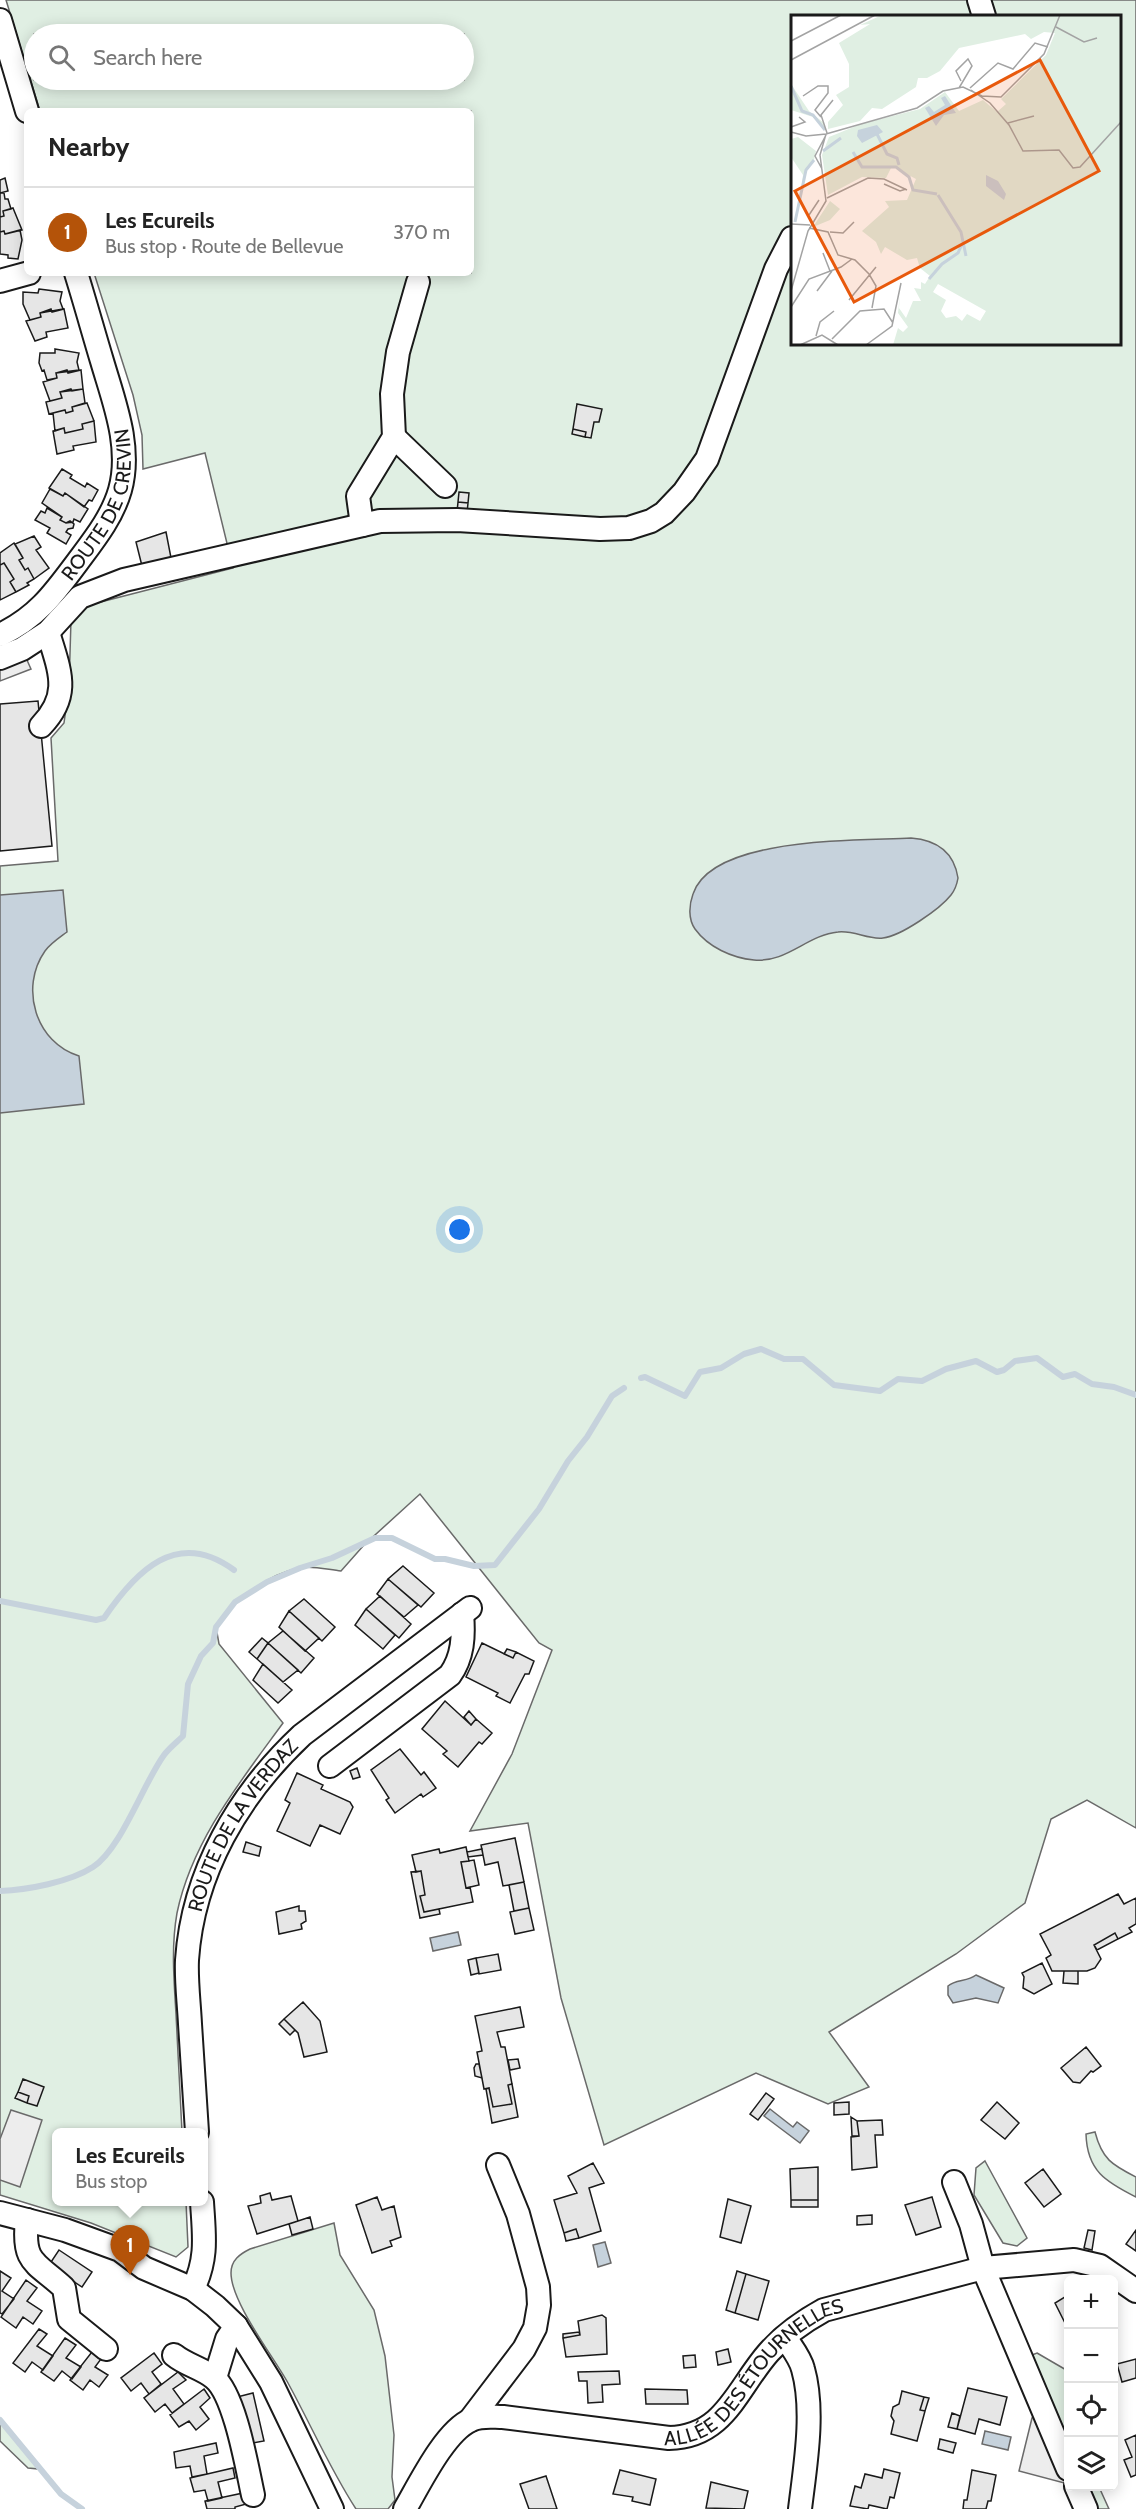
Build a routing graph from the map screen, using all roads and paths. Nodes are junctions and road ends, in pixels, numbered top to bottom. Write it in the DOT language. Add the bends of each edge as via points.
graph roads {
  1 [pos="979,0"];
  2 [pos="984,15"];
  3 [pos="0,20"];
  4 [pos="26,108"];
  5 [pos="791,240"];
  6 [pos="24,274"];
  7 [pos="77,276"];
  8 [pos="0,281"];
  9 [pos="418,282"];
  10 [pos="394,437"];
  11 [pos="445,486"];
  12 [pos="362,525"];
  13 [pos="48,632"];
  14 [pos="0,635"];
  15 [pos="0,658"];
  16 [pos="40,726"];
  17 [pos="330,1766"];
  18 [pos="197,2128"];
  19 [pos="498,2165"];
  20 [pos="954,2182"];
  21 [pos="202,2206"];
  22 [pos="0,2213"];
  23 [pos="27,2220"];
  24 [pos="983,2268"];
  25 [pos="193,2289"];
  26 [pos="1136,2291"];
  27 [pos="236,2326"];
  28 [pos="785,2337"];
  29 [pos="106,2349"];
  30 [pos="174,2355"];
  31 [pos="215,2378"];
  32 [pos="470,2420"];
  33 [pos="1064,2460"];
  34 [pos="1078,2491"];
  35 [pos="253,2495"];
  36 [pos="332,2509"];
  37 [pos="405,2509"];
  38 [pos="800,2509"];
  39 [pos="1086,2509"];
  1 -- 2 [label="street"];
  3 -- 4 [label="street"];
  5 -- 12 [label="street" via="776,269 707,459 664,513 629,528 457,520 380,521"];
  6 -- 8 [label="street"];
  7 -- 14 [label="street, ROUTE DE CREVIN" via="121,425 122,483 104,525 46,603 30,619"];
  9 -- 10 [label="street" via="398,352 392,394"];
  10 -- 11 [label="street"];
  10 -- 12 [label="street" via="358,496"];
  12 -- 13 [label="street" via="124,580 80,597"];
  13 -- 15 [label="street"];
  13 -- 16 [label="street" via="59,667 61,692"];
  17 -- 18 [label="street, ROUTE DE LA VERDAZ" via="450,1675 460,1654 466,1611 302,1734 249,1793 217,1849 198,1894 187,1962"];
  19 -- 32 [label="street" via="518,2214 538,2287 539,2305 535,2328 524,2349"];
  20 -- 24 [label="street"];
  21 -- 25 [label="street" via="205,2251"];
  22 -- 23 [label="street"];
  23 -- 25 [label="street" via="120,2250 144,2268"];
  23 -- 29 [label="street" via="26,2242 32,2261 64,2288 67,2316 72,2323"];
  24 -- 26 [label="street, ALLÉE DES ÉTOURNELLES" via="1083,2260 1108,2270"];
  24 -- 28 [label="street, ALLÉE DES ÉTOURNELLES" via="824,2310"];
  24 -- 33 [label="street"];
  25 -- 27 [label="street"];
  27 -- 31 [label="street" via="227,2339"];
  27 -- 36 [label="street" via="271,2382"];
  28 -- 32 [label="street, ALLÉE DES ÉTOURNELLES" via="714,2425 696,2434 669,2438 503,2417"];
  28 -- 38 [label="street" via="801,2363 807,2393"];
  30 -- 31 [label="street"];
  31 -- 35 [label="street" via="238,2426"];
  32 -- 37 [label="street" via="452,2436"];
  34 -- 39 [label="street"];
}
